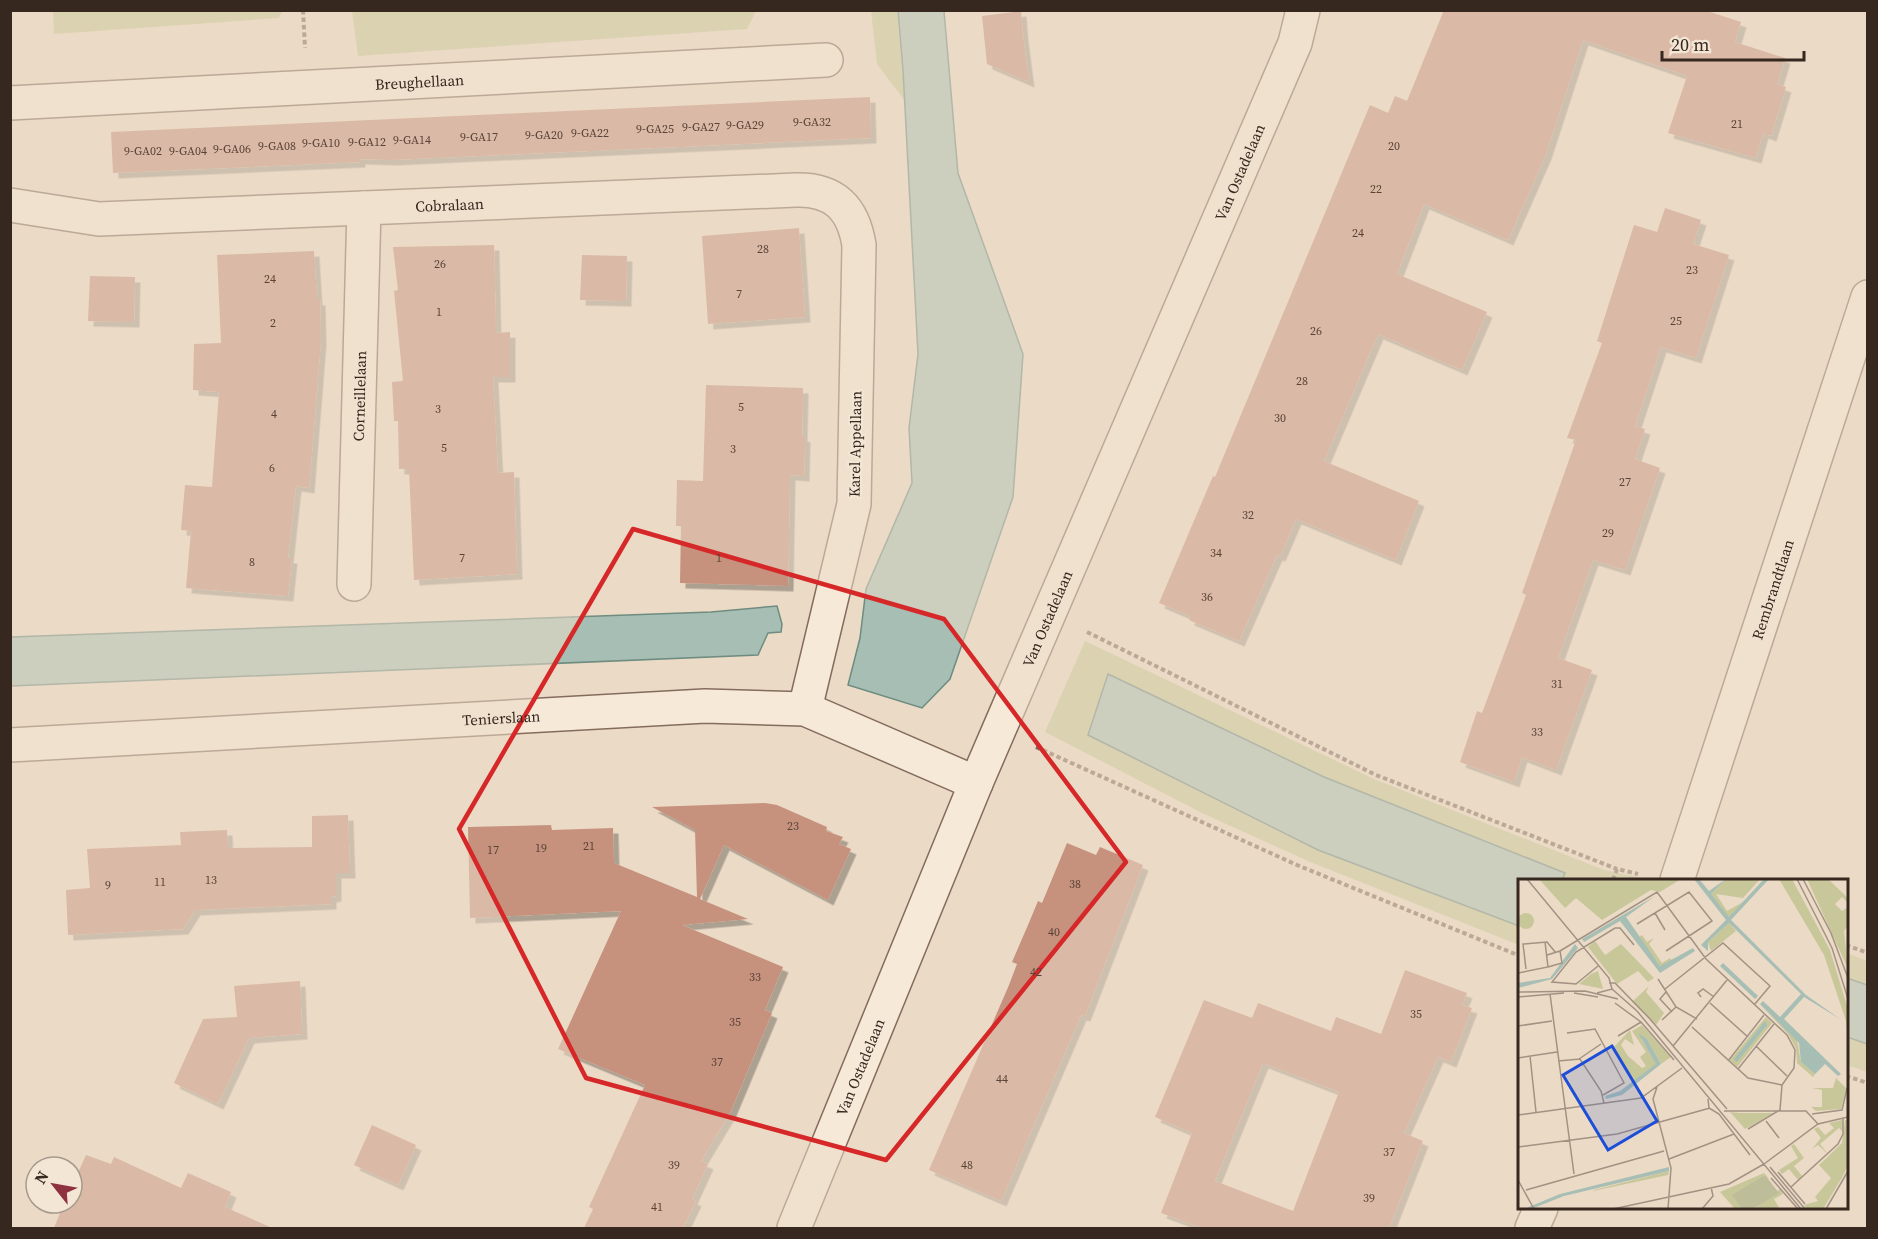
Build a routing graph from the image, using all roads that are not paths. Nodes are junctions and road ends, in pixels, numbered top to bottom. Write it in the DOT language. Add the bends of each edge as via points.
graph roads {
  1 [pos="1303,10"];
  2 [pos="826,60"];
  3 [pos="10,103"];
  4 [pos="10,205"];
  5 [pos="364,208"];
  6 [pos="859,244"];
  7 [pos="1868,297"];
  8 [pos="354,584"];
  9 [pos="805,709"];
  10 [pos="10,745"];
  11 [pos="976,783"];
  12 [pos="1677,879"];
  13 [pos="1541,1209"];
  14 [pos="794,1228"];
  15 [pos="1532,1228"];
  1 -- 11 [label="street, Van Ostadelaan" via="1295,43"];
  2 -- 3 [label="street, Breughellaan"];
  4 -- 5 [label="street, Cobralaan" via="99,219"];
  5 -- 6 [label="street, Cobralaan" via="812,190 840,203 850,215"];
  5 -- 8 [label="street, Corneillelaan"];
  6 -- 9 [label="street, Karel Appellaan" via="854,504"];
  7 -- 12 [label="street, Rembrandtlaan"];
  9 -- 10 [label="street, Tenierslaan" via="705,706"];
  9 -- 11 [label="street, Tenierslaan"];
  11 -- 14 [label="street, Van Ostadelaan"];
  13 -- 15 [label="street"];
}
